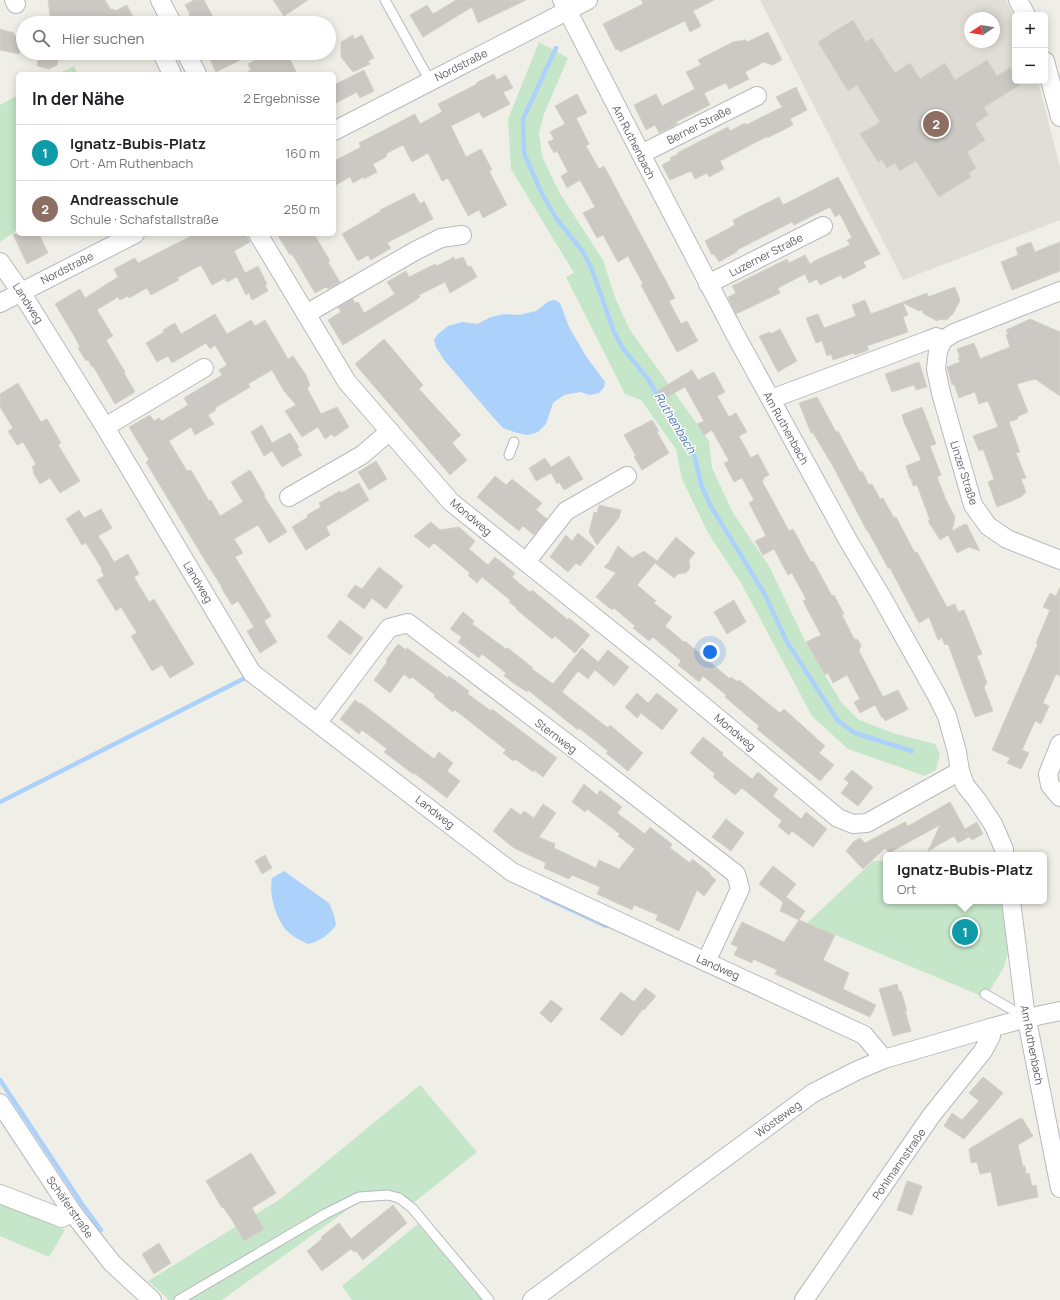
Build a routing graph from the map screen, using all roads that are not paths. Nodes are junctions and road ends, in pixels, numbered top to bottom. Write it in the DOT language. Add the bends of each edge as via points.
graph roads {
  1 [pos="160,0"];
  2 [pos="385,0"];
  3 [pos="588,0"];
  4 [pos="1018,0"];
  5 [pos="564,6"];
  6 [pos="1024,12"];
  7 [pos="168,16"];
  8 [pos="165,60"];
  9 [pos="190,60"];
  10 [pos="171,72"];
  11 [pos="196,72"];
  12 [pos="1048,72"];
  13 [pos="430,81"];
  14 [pos="756,96"];
  15 [pos="1060,118"];
  16 [pos="336,130"];
  17 [pos="640,154"];
  18 [pos="823,226"];
  19 [pos="462,235"];
  20 [pos="131,236"];
  21 [pos="259,236"];
  22 [pos="0,262"];
  23 [pos="708,284"];
  24 [pos="1060,291"];
  25 [pos="22,292"];
  26 [pos="0,303"];
  27 [pos="306,314"];
  28 [pos="943,340"];
  29 [pos="204,368"];
  30 [pos="771,399"];
  31 [pos="105,427"];
  32 [pos="390,431"];
  33 [pos="514,442"];
  34 [pos="509,455"];
  35 [pos="627,476"];
  36 [pos="289,497"];
  37 [pos="1060,560"];
  38 [pos="526,562"];
  39 [pos="318,722"];
  40 [pos="1060,744"];
  41 [pos="960,771"];
  42 [pos="1055,791"];
  43 [pos="1004,852"];
  44 [pos="1010,904"];
  45 [pos="706,962"];
  46 [pos="985,994"];
  47 [pos="1060,1011"];
  48 [pos="1027,1018"];
  49 [pos="990,1028"];
  50 [pos="884,1060"];
  51 [pos="0,1103"];
  52 [pos="1060,1188"];
  53 [pos="0,1194"];
  54 [pos="72,1212"];
  55 [pos="152,1300"];
  56 [pos="179,1300"];
  57 [pos="489,1300"];
  58 [pos="532,1300"];
  59 [pos="804,1300"];
  1 -- 7 [label="street"];
  2 -- 13 [label="lane"];
  3 -- 5 [label="street, Nordstraße"];
  4 -- 6 [label="street"];
  5 -- 13 [label="street, Nordstraße"];
  5 -- 17 [label="street, Am Ruthenbach"];
  8 -- 10 [label="street"];
  9 -- 11 [label="street"];
  12 -- 15 [label="street"];
  13 -- 16 [label="street, Nordstraße"];
  14 -- 17 [label="street, Berner Straße"];
  17 -- 23 [label="street, Am Ruthenbach"];
  18 -- 23 [label="street, Luzerner Straße"];
  19 -- 27 [label="street" via="441,238 428,244"];
  20 -- 25 [label="street, Nordstraße"];
  21 -- 27 [label="street, Mondweg"];
  22 -- 25 [label="street, Landweg"];
  23 -- 30 [label="street, Am Ruthenbach"];
  24 -- 28 [label="street" via="954,333"];
  25 -- 26 [label="street, Nordstraße"];
  25 -- 31 [label="street, Landweg"];
  27 -- 32 [label="street, Mondweg" via="347,382"];
  28 -- 30 [label="street" via="926,340"];
  28 -- 37 [label="street, Linzer Straße" via="938,351 936,369 940,393 973,505 988,526 1007,539"];
  29 -- 31 [label="street"];
  30 -- 41 [label="street, Am Ruthenbach" via="936,694 947,716"];
  31 -- 39 [label="street, Landweg" via="252,672"];
  32 -- 36 [label="street" via="362,455"];
  32 -- 38 [label="street, Mondweg" via="451,502"];
  33 -- 34 [label="lane"];
  35 -- 38 [label="street" via="566,511"];
  38 -- 41 [label="street, Mondweg" via="838,818 853,824 868,823"];
  39 -- 45 [label="street, Landweg" via="512,872"];
  39 -- 45 [label="street, Sternweg" via="390,628 408,623 736,874 740,889"];
  40 -- 42 [label="street" via="1048,774"];
  41 -- 43 [label="street, Am Ruthenbach" via="965,785 993,824"];
  44 -- 48 [label="street, Am Ruthenbach"];
  45 -- 50 [label="street, Landweg" via="864,1036"];
  46 -- 48 [label="lane"];
  47 -- 48 [label="street, Wösteweg"];
  48 -- 49 [label="street, Wösteweg"];
  48 -- 52 [label="street, Am Ruthenbach"];
  49 -- 50 [label="street, Wösteweg"];
  49 -- 59 [label="street, Pohlmannstraße" via="991,1036 983,1051 932,1116"];
  50 -- 58 [label="street, Wösteweg" via="813,1093"];
  51 -- 54 [label="street, Schäferstraße"];
  53 -- 54 [label="street" via="62,1218"];
  54 -- 55 [label="street, Schäferstraße" via="112,1263"];
  56 -- 57 [label="lane" via="339,1207 359,1197 388,1195 399,1198 412,1208"];
}
